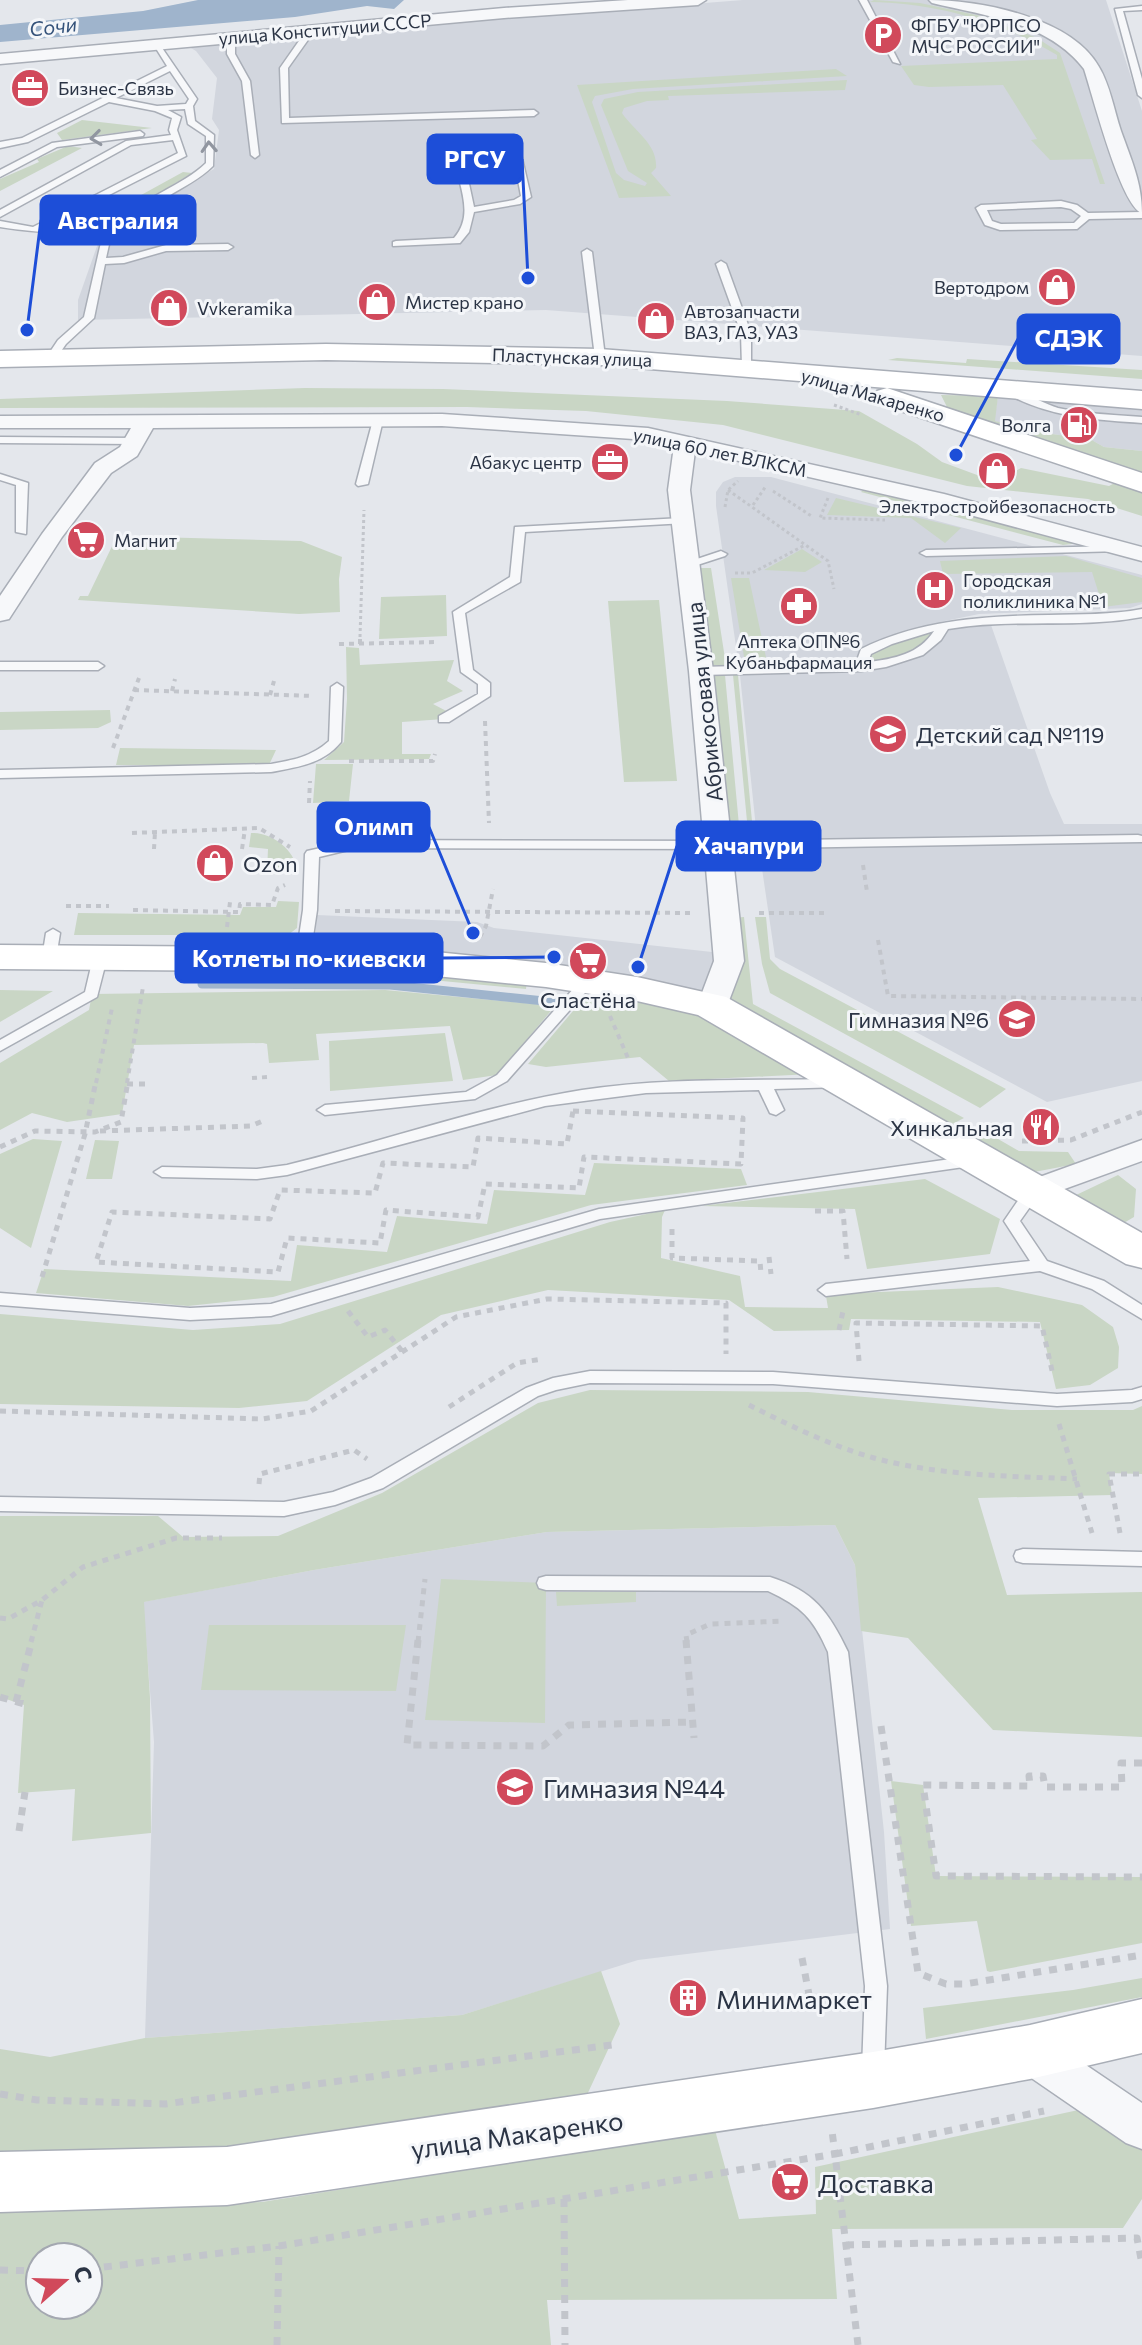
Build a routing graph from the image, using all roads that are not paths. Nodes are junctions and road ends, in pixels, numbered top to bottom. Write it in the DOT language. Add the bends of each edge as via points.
graph roads {
  1 [pos="698,0"];
  2 [pos="863,0"];
  3 [pos="937,0"];
  4 [pos="1142,8"];
  5 [pos="311,30"];
  6 [pos="231,37"];
  7 [pos="155,44"];
  8 [pos="0,59"];
  9 [pos="897,62"];
  10 [pos="172,67"];
  11 [pos="1142,95"];
  12 [pos="109,99"];
  13 [pos="189,106"];
  14 [pos="157,109"];
  15 [pos="534,113"];
  16 [pos="175,134"];
  17 [pos="0,145"];
  18 [pos="458,151"];
  19 [pos="517,154"];
  20 [pos="255,155"];
  21 [pos="0,174"];
  22 [pos="1141,205"];
  23 [pos="470,210"];
  24 [pos="0,214"];
  25 [pos="1086,216"];
  26 [pos="0,224"];
  27 [pos="33,230"];
  28 [pos="105,240"];
  29 [pos="396,244"];
  30 [pos="228,247"];
  31 [pos="587,252"];
  32 [pos="100,261"];
  33 [pos="721,264"];
  34 [pos="600,357"];
  35 [pos="51,358"];
  36 [pos="0,359"];
  37 [pos="747,367"];
  38 [pos="785,370"];
  39 [pos="1008,390"];
  40 [pos="1142,400"];
  41 [pos="378,420"];
  42 [pos="1142,420"];
  43 [pos="0,422"];
  44 [pos="140,432"];
  45 [pos="0,440"];
  46 [pos="685,443"];
  47 [pos="0,477"];
  48 [pos="1142,483"];
  49 [pos="362,484"];
  50 [pos="682,521"];
  51 [pos="22,532"];
  52 [pos="1131,552"];
  53 [pos="926,553"];
  54 [pos="718,555"];
  55 [pos="688,564"];
  56 [pos="1142,613"];
  57 [pos="0,614"];
  58 [pos="943,627"];
  59 [pos="0,666"];
  60 [pos="98,666"];
  61 [pos="861,667"];
  62 [pos="701,671"];
  63 [pos="336,692"];
  64 [pos="444,719"];
  65 [pos="0,774"];
  66 [pos="1138,839"];
  67 [pos="720,845"];
  68 [pos="0,957"];
  69 [pos="303,957"];
  70 [pos="107,976"];
  71 [pos="597,995"];
  72 [pos="712,1006"];
  73 [pos="0,1046"];
  74 [pos="850,1084"];
  75 [pos="765,1086"];
  76 [pos="325,1110"];
  77 [pos="776,1110"];
  78 [pos="1142,1150"];
  79 [pos="983,1159"];
  80 [pos="162,1172"];
  81 [pos="1034,1190"];
  82 [pos="1142,1253"];
  83 [pos="1041,1265"];
  84 [pos="826,1290"];
  85 [pos="0,1299"];
  86 [pos="1142,1313"];
  87 [pos="1142,1393"];
  88 [pos="0,1504"];
  89 [pos="1023,1556"];
  90 [pos="1142,1559"];
  91 [pos="546,1583"];
  92 [pos="1142,2026"];
  93 [pos="1030,2052"];
  94 [pos="873,2080"];
  95 [pos="1142,2128"];
  96 [pos="0,2182"];
  1 -- 5 [label="street, улица Конституции СССР"];
  2 -- 9 [label="lane"];
  3 -- 22 [label="street" via="1027,24 1084,54"];
  4 -- 11 [label="lane" via="1119,9"];
  5 -- 6 [label="street, улица Конституции СССР"];
  5 -- 15 [label="lane" via="284,68 285,121"];
  6 -- 7 [label="street, улица Конституции СССР"];
  6 -- 20 [label="lane" via="231,54 246,81"];
  7 -- 8 [label="street, улица Конституции СССР"];
  7 -- 10 [label="lane"];
  10 -- 12 [label="lane"];
  10 -- 13 [label="lane" via="193,99"];
  12 -- 14 [label="lane"];
  12 -- 17 [label="lane" via="25,140"];
  13 -- 14 [label="lane"];
  27 -- 13 [label="lane, one-way" via="113,224 207,168 210,135 191,122"];
  14 -- 16 [label="lane" via="175,114"];
  16 -- 21 [label="lane, one-way" via="67,142"];
  16 -- 24 [label="lane" via="129,143"];
  16 -- 27 [label="lane" via="183,154"];
  18 -- 23 [label="lane"];
  19 -- 23 [label="lane" via="526,197"];
  22 -- 25 [label="lane"];
  23 -- 29 [label="lane" via="468,227 457,241"];
  25 -- 25 [label="lane" via="1061,204 981,208 988,223 1000,227 1077,226"];
  26 -- 27 [label="lane"];
  28 -- 32 [label="lane"];
  30 -- 32 [label="lane" via="166,248"];
  31 -- 34 [label="lane"];
  32 -- 35 [label="lane" via="89,318"];
  33 -- 37 [label="lane" via="746,333"];
  34 -- 35 [label="street, Пластунская улица" via="326,352"];
  34 -- 37 [label="street, Пластунская улица"];
  35 -- 36 [label="street, Пластунская улица"];
  37 -- 38 [label="street, Пластунская улица"];
  38 -- 39 [label="street, Пластунская улица"];
  38 -- 48 [label="street, улица Макаренко" via="898,400"];
  39 -- 40 [label="street, Пластунская улица"];
  39 -- 42 [label="lane" via="1062,414"];
  41 -- 44 [label="street, улица 60 лет ВЛКСМ"];
  41 -- 46 [label="street, улица 60 лет ВЛКСМ" via="648,434"];
  41 -- 49 [label="lane"];
  43 -- 44 [label="street, улица 60 лет ВЛКСМ"];
  44 -- 45 [label="lane"];
  44 -- 57 [label="street" via="129,451 103,468"];
  46 -- 50 [label="street, Абрикосовая улица" via="679,475"];
  46 -- 52 [label="street, улица 60 лет ВЛКСМ" via="944,501"];
  47 -- 51 [label="lane" via="22,483"];
  50 -- 55 [label="street, Абрикосовая улица"];
  50 -- 64 [label="lane" via="519,529 516,579 459,612 467,672 484,683 484,696"];
  52 -- 53 [label="lane"];
  54 -- 55 [label="lane"];
  55 -- 62 [label="street, Абрикосовая улица"];
  56 -- 58 [label="lane" via="987,619"];
  58 -- 61 [label="lane" via="935,644 915,655"];
  58 -- 61 [label="lane" via="887,640 865,652"];
  59 -- 60 [label="lane"];
  61 -- 62 [label="lane"];
  62 -- 67 [label="street, Абрикосовая улица"];
  63 -- 65 [label="lane" via="335,742 311,761 271,768"];
  66 -- 67 [label="lane"];
  67 -- 69 [label="lane" via="357,844 312,854"];
  67 -- 72 [label="street, Абрикосовая улица" via="729,961"];
  68 -- 70 [label="street" via="51,945"];
  69 -- 70 [label="street"];
  69 -- 71 [label="street" via="467,966"];
  70 -- 73 [label="lane" via="92,994"];
  71 -- 72 [label="street"];
  71 -- 76 [label="lane" via="502,1078 470,1096"];
  72 -- 74 [label="street"];
  74 -- 75 [label="lane"];
  74 -- 79 [label="street"];
  75 -- 77 [label="lane"];
  75 -- 80 [label="lane" via="582,1095 287,1170"];
  78 -- 81 [label="street"];
  79 -- 81 [label="street"];
  79 -- 85 [label="lane" via="599,1214 271,1310 190,1314"];
  81 -- 82 [label="street"];
  81 -- 83 [label="lane" via="1012,1221"];
  83 -- 84 [label="lane"];
  83 -- 86 [label="lane" via="1098,1285"];
  87 -- 88 [label="lane" via="1057,1400 773,1378 590,1377 532,1392 377,1483 284,1509"];
  89 -- 90 [label="lane"];
  91 -- 94 [label="lane" via="770,1584 822,1615 838,1652 876,1986"];
  92 -- 93 [label="street, улица Макаренко"];
  93 -- 94 [label="street, улица Макаренко"];
  93 -- 95 [label="street"];
  94 -- 96 [label="street, улица Макаренко" via="227,2176"];
}
